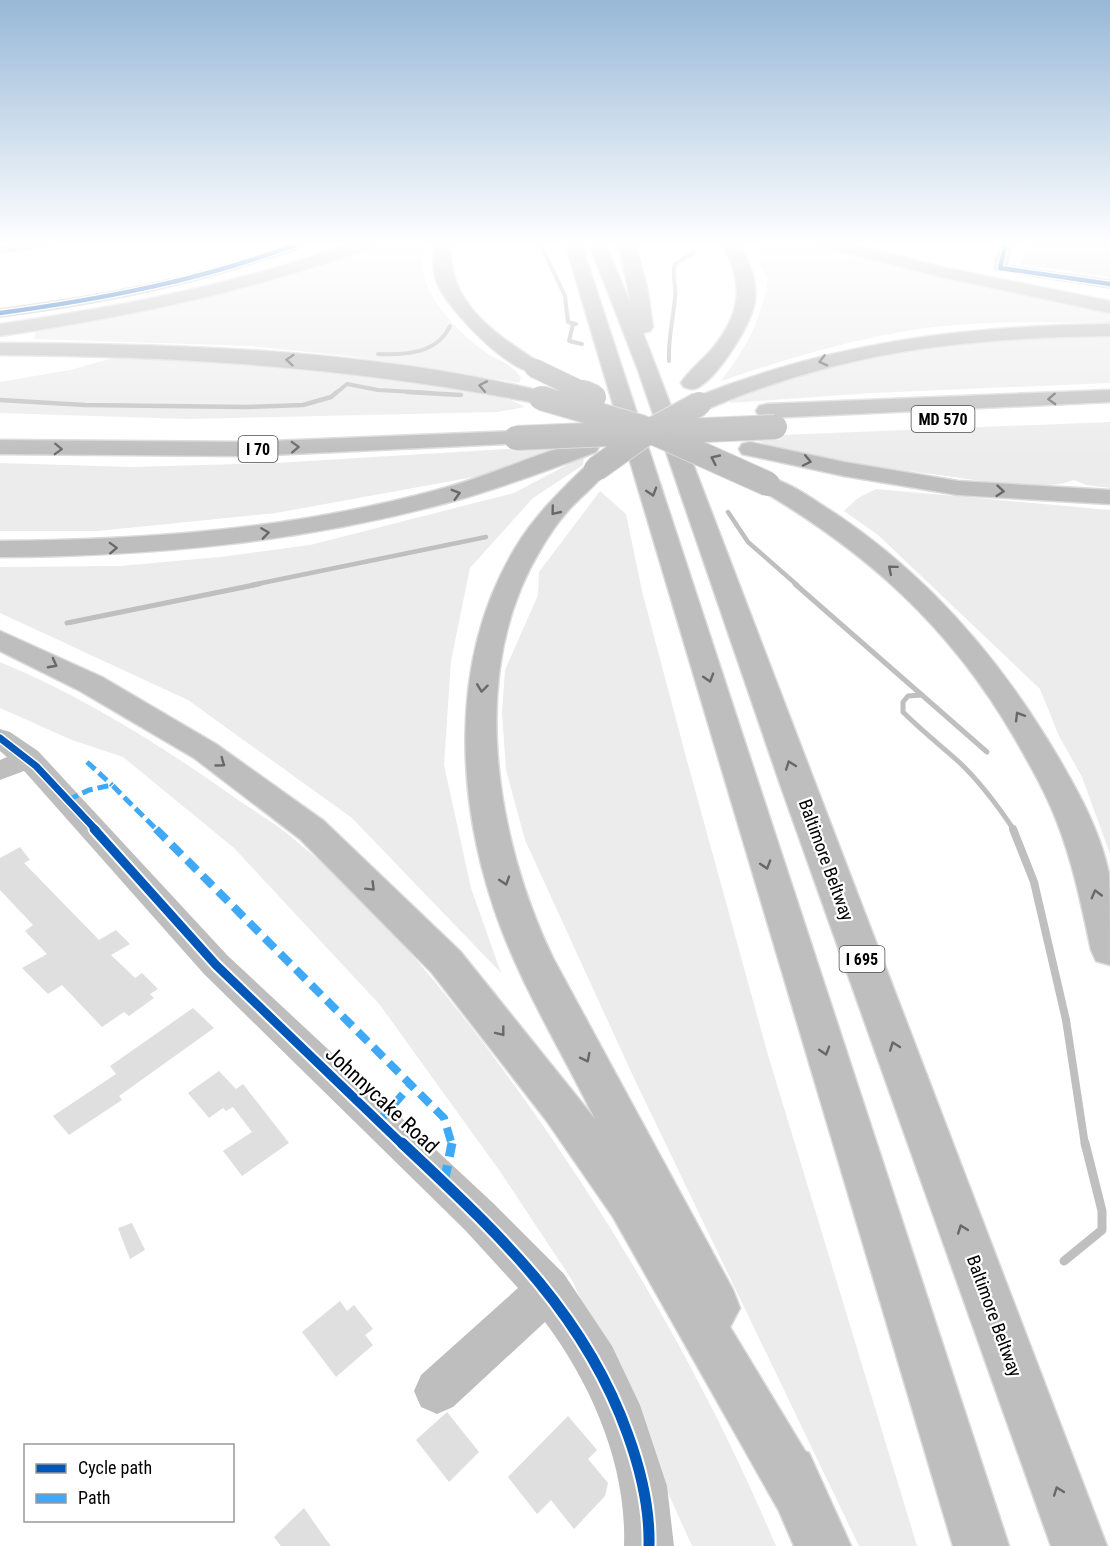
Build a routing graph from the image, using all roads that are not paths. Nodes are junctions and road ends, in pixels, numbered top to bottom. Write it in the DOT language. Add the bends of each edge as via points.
graph roads {
  1 [pos="93,315"];
  2 [pos="470,315"];
  3 [pos="586,315"];
  4 [pos="596,315"];
  5 [pos="626,315"];
  6 [pos="641,315"];
  7 [pos="743,315"];
  8 [pos="0,330"];
  9 [pos="1110,330"];
  10 [pos="0,349"];
  11 [pos="648,370"];
  12 [pos="695,394"];
  13 [pos="1110,396"];
  14 [pos="1110,412"];
  15 [pos="629,416"];
  16 [pos="771,419"];
  17 [pos="0,428"];
  18 [pos="515,430"];
  19 [pos="0,447"];
  20 [pos="592,458"];
  21 [pos="1110,497"];
  22 [pos="0,549"];
  23 [pos="0,640"];
  24 [pos="9,756"];
  25 [pos="1110,950"];
  26 [pos="549,1289"];
  27 [pos="437,1391"];
  28 [pos="798,1491"];
  29 [pos="649,1544"];
  30 [pos="823,1546"];
  31 [pos="981,1546"];
  32 [pos="1079,1546"];
  1 -- 8 [label="highway"];
  2 -- 21 [label="highway, one-way, bridge" via="484,331 534,368 584,393 648,419 750,449 958,488"];
  3 -- 15 [label="highway"];
  4 -- 15 [label="highway"];
  5 -- 11 [label="highway, Baltimore Beltway / I 695"];
  6 -- 11 [label="highway"];
  7 -- 12 [label="highway"];
  9 -- 12 [label="highway, one-way" via="1008,333 897,345"];
  25 -- 10 [label="highway, one-way, bridge" via="1077,831 1018,713 960,634 920,593 809,506 640,427 541,398 434,377 258,357 165,351"];
  32 -- 11 [label="highway, Baltimore Beltway / I 695, one-way"];
  12 -- 20 [label="highway, bridge" via="648,432"];
  13 -- 16 [label="highway, MD 570, one-way"];
  14 -- 16 [label="highway, MD 570"];
  15 -- 31 [label="highway, one-way"];
  16 -- 18 [label="highway, I 70, bridge"];
  17 -- 18 [label="highway, I 70" via="251,432"];
  19 -- 18 [label="highway, I 70, one-way" via="246,449"];
  22 -- 20 [label="highway, one-way" via="143,546 305,527 452,495 545,465"];
  20 -- 28 [label="highway, one-way" via="576,486 529,544 496,612 480,704 487,810 502,873 525,939 724,1325"];
  23 -- 28 [label="highway, one-way" via="91,684 205,751 312,830 446,962 561,1107 629,1202"];
  24 -- 26 [label="street, Johnnycake Road" via="217,965 509,1244"];
  26 -- 27 [label="street"];
  26 -- 29 [label="street, Johnnycake Road" via="593,1353 613,1394 644,1486"];
  28 -- 30 [label="highway"];
}
